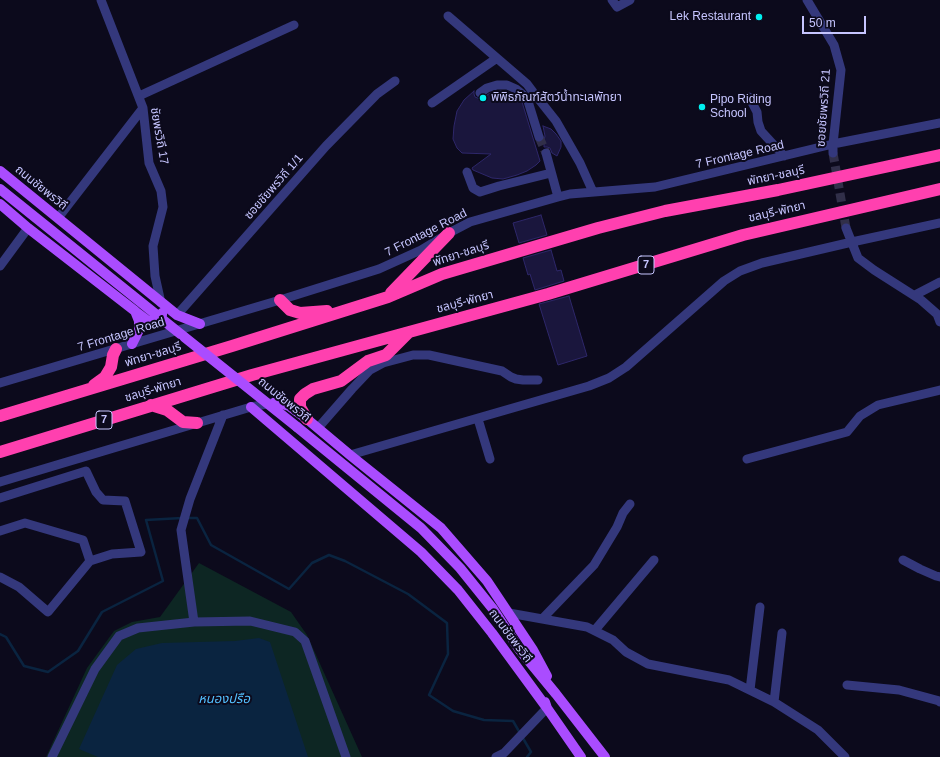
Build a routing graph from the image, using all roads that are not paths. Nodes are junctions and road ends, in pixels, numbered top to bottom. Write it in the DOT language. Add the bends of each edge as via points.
graph roads {
  1 [pos="101,0"];
  2 [pos="612,0"];
  3 [pos="630,0"];
  4 [pos="807,0"];
  5 [pos="448,16"];
  6 [pos="294,25"];
  7 [pos="497,58"];
  8 [pos="395,81"];
  9 [pos="480,93"];
  10 [pos="530,95"];
  11 [pos="139,96"];
  12 [pos="749,97"];
  13 [pos="432,103"];
  14 [pos="143,108"];
  15 [pos="940,123"];
  16 [pos="539,137"];
  17 [pos="833,149"];
  18 [pos="546,153"];
  19 [pos="940,155"];
  20 [pos="784,156"];
  21 [pos="0,171"];
  22 [pos="467,172"];
  23 [pos="551,173"];
  24 [pos="940,188"];
  25 [pos="0,189"];
  26 [pos="593,192"];
  27 [pos="558,197"];
  28 [pos="0,204"];
  29 [pos="58,218"];
  30 [pos="940,223"];
  31 [pos="28,228"];
  32 [pos="846,228"];
  33 [pos="449,233"];
  34 [pos="852,242"];
  35 [pos="0,266"];
  36 [pos="940,282"];
  37 [pos="915,295"];
  38 [pos="388,297"];
  39 [pos="280,300"];
  40 [pos="162,303"];
  41 [pos="344,310"];
  42 [pos="135,311"];
  43 [pos="177,315"];
  44 [pos="940,322"];
  45 [pos="200,324"];
  46 [pos="410,331"];
  47 [pos="132,344"];
  48 [pos="116,349"];
  49 [pos="538,380"];
  50 [pos="0,383"];
  51 [pos="90,388"];
  52 [pos="940,390"];
  53 [pos="275,402"];
  54 [pos="151,405"];
  55 [pos="251,407"];
  56 [pos="223,415"];
  57 [pos="0,416"];
  58 [pos="478,419"];
  59 [pos="308,420"];
  60 [pos="197,423"];
  61 [pos="318,428"];
  62 [pos="0,452"];
  63 [pos="350,455"];
  64 [pos="490,459"];
  65 [pos="747,459"];
  66 [pos="0,482"];
  67 [pos="0,498"];
  68 [pos="630,504"];
  69 [pos="0,531"];
  70 [pos="654,560"];
  71 [pos="903,560"];
  72 [pos="90,561"];
  73 [pos="0,577"];
  74 [pos="940,577"];
  75 [pos="760,607"];
  76 [pos="509,613"];
  77 [pos="543,618"];
  78 [pos="194,622"];
  79 [pos="595,630"];
  80 [pos="782,633"];
  81 [pos="524,656"];
  82 [pos="847,685"];
  83 [pos="750,690"];
  84 [pos="556,694"];
  85 [pos="774,702"];
  86 [pos="940,702"];
  87 [pos="547,708"];
  88 [pos="52,757"];
  89 [pos="346,757"];
  90 [pos="496,757"];
  91 [pos="581,757"];
  92 [pos="605,757"];
  93 [pos="846,757"];
  1 -- 11 [label="street, ชัยพรวิถี 17"];
  2 -- 3 [label="street" via="617,6"];
  4 -- 17 [label="street, ซอยชัยพรวิถี 21" via="834,44 841,70"];
  5 -- 7 [label="street"];
  6 -- 11 [label="street"];
  7 -- 10 [label="street" via="527,84"];
  7 -- 13 [label="street"];
  8 -- 43 [label="street, ซอยชัยพรวิถี 1/1" via="376,94 326,146"];
  9 -- 10 [label="street" via="497,85"];
  10 -- 16 [label="street"];
  10 -- 26 [label="street" via="556,121"];
  11 -- 14 [label="street, ชัยพรวิถี 17"];
  12 -- 20 [label="street" via="757,112 761,131"];
  14 -- 29 [label="street"];
  14 -- 40 [label="street, ชัยพรวิถี 17" via="149,163 161,191 163,207 152,246 155,276"];
  15 -- 17 [label="street, 7 Frontage Road"];
  17 -- 20 [label="street, 7 Frontage Road"];
  18 -- 23 [label="street"];
  19 -- 38 [label="highway, พัทยา-ชลบุรี" via="666,211 598,228 442,274"];
  20 -- 26 [label="street, 7 Frontage Road" via="655,187"];
  21 -- 29 [label="main road, ถนนชัยพรวิถี"];
  22 -- 23 [label="street" via="473,188 480,192"];
  23 -- 27 [label="street"];
  24 -- 46 [label="highway, ชลบุรี-พัทยา / 7" via="743,235 548,294"];
  25 -- 81 [label="main road, ถนนชัยพรวิถี, bridge" via="421,528 460,568 493,609"];
  26 -- 27 [label="street, 7 Frontage Road"];
  27 -- 33 [label="street, 7 Frontage Road" via="470,222"];
  28 -- 31 [label="main road"];
  29 -- 40 [label="main road, ถนนชัยพรวิถี"];
  30 -- 34 [label="street"];
  31 -- 35 [label="street"];
  31 -- 42 [label="main road"];
  32 -- 34 [label="street"];
  33 -- 38 [label="highway"];
  33 -- 39 [label="street, 7 Frontage Road" via="379,270"];
  34 -- 37 [label="street" via="858,258"];
  34 -- 58 [label="street" via="762,263 740,271 724,281 626,367 608,378"];
  36 -- 37 [label="street"];
  37 -- 44 [label="street" via="937,314"];
  38 -- 41 [label="highway, พัทยา-ชลบุรี"];
  39 -- 41 [label="highway" via="290,310 300,313"];
  39 -- 45 [label="street, 7 Frontage Road"];
  40 -- 42 [label="main road" via="162,315 157,321 148,321"];
  40 -- 43 [label="main road, ถนนชัยพรวิถี"];
  41 -- 51 [label="highway, พัทยา-ชลบุรี"];
  42 -- 47 [label="main road" via="139,330"];
  43 -- 45 [label="main road, ถนนชัยพรวิถี"];
  45 -- 47 [label="street, 7 Frontage Road"];
  46 -- 54 [label="highway, ชลบุรี-พัทยา / 7" via="252,374"];
  46 -- 59 [label="highway" via="386,355 368,361 341,380 305,394 300,399 300,407"];
  47 -- 48 [label="street, 7 Frontage Road"];
  48 -- 50 [label="street, 7 Frontage Road"];
  48 -- 51 [label="highway" via="112,367 105,377"];
  49 -- 61 [label="street" via="523,380 502,370 430,355 413,355 383,363 370,370"];
  51 -- 57 [label="highway, พัทยา-ชลบุรี"];
  52 -- 65 [label="street" via="878,405 860,416 847,432"];
  53 -- 55 [label="street"];
  53 -- 59 [label="main road, ถนนชัยพรวิถี" via="289,406"];
  54 -- 60 [label="highway" via="167,410 183,422"];
  54 -- 62 [label="highway, ชลบุรี-พัทยา / 7"];
  55 -- 56 [label="street"];
  55 -- 87 [label="main road, ถนนชัยพรวิถี" via="421,552 458,590 492,632"];
  56 -- 60 [label="street"];
  56 -- 78 [label="street" via="181,530"];
  58 -- 63 [label="street"];
  58 -- 64 [label="street"];
  59 -- 61 [label="main road, ถนนชัยพรวิถี"];
  60 -- 66 [label="street"];
  61 -- 63 [label="main road, ถนนชัยพรวิถี"];
  63 -- 76 [label="main road, ถนนชัยพรวิถี" via="441,528 487,581"];
  67 -- 72 [label="street" via="86,471 103,500 125,501 141,552 112,554"];
  68 -- 77 [label="street" via="594,564"];
  69 -- 72 [label="street" via="25,523 83,540"];
  70 -- 79 [label="street"];
  71 -- 74 [label="street"];
  72 -- 73 [label="street" via="48,612 19,587"];
  75 -- 83 [label="street"];
  76 -- 77 [label="street"];
  76 -- 84 [label="main road, ถนนชัยพรวิถี" via="533,650"];
  77 -- 79 [label="street"];
  78 -- 88 [label="street" via="138,628 119,636 95,669"];
  78 -- 89 [label="street" via="250,621 296,632 305,641"];
  79 -- 83 [label="street" via="648,664 729,680"];
  80 -- 85 [label="street"];
  81 -- 84 [label="main road, ถนนชัยพรวิถี"];
  81 -- 87 [label="main road, ถนนชัยพรวิถี"];
  82 -- 86 [label="street" via="899,690"];
  83 -- 85 [label="street"];
  84 -- 92 [label="main road, ถนนชัยพรวิถี"];
  85 -- 93 [label="street" via="818,730"];
  87 -- 90 [label="street" via="504,753"];
  87 -- 91 [label="main road, ถนนชัยพรวิถี"];
}
